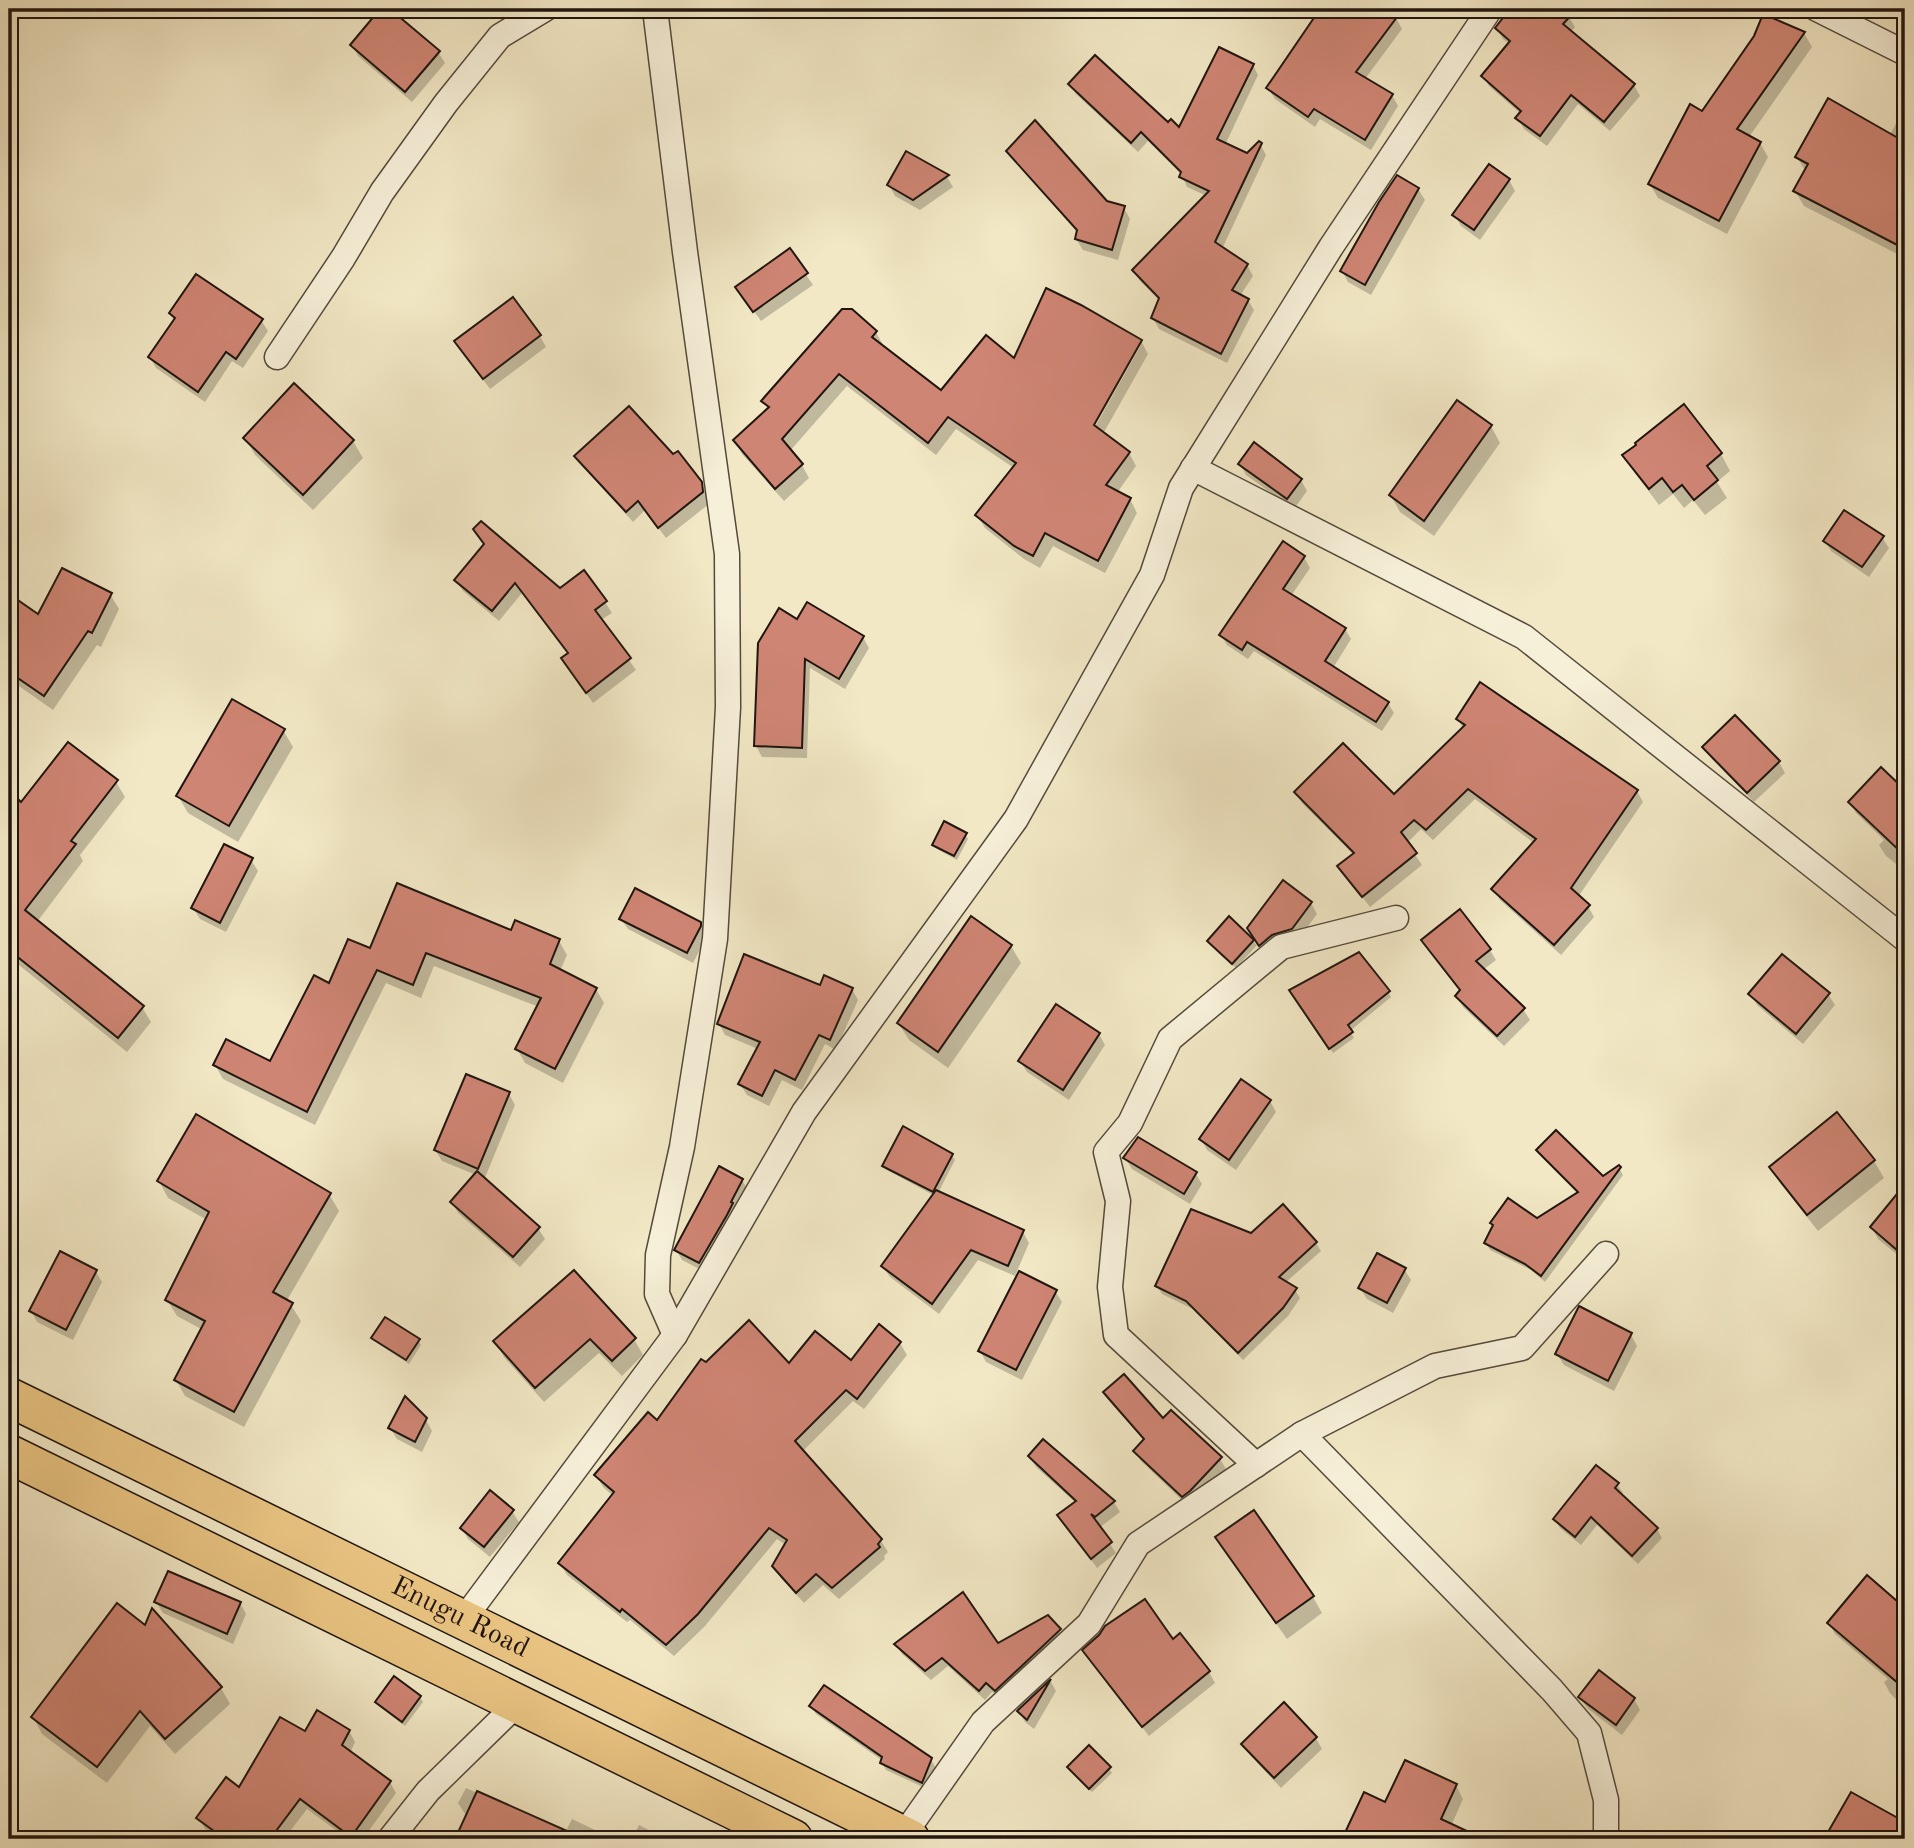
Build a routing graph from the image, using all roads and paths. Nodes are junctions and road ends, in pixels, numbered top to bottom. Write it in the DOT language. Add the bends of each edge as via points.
graph roads {
  1 [pos="545,9"];
  2 [pos="655,9"];
  3 [pos="1490,9"];
  4 [pos="1817,9"];
  5 [pos="1905,53"];
  6 [pos="277,357"];
  7 [pos="1193,468"];
  8 [pos="1396,918"];
  9 [pos="1905,939"];
  10 [pos="1606,1254"];
  11 [pos="675,1335"];
  12 [pos="9,1397"];
  13 [pos="1302,1434"];
  14 [pos="9,1454"];
  15 [pos="1256,1465"];
  16 [pos="463,1620"];
  17 [pos="517,1704"];
  18 [pos="906,1837"];
  19 [pos="390,1839"];
  20 [pos="793,1839"];
  21 [pos="1606,1839"];
  1 -- 6 [label="street" via="500,36 446,103 382,192"];
  2 -- 11 [label="street" via="727,554 728,707 715,939 682,1147 658,1255 657,1294"];
  3 -- 7 [label="street" via="1331,247"];
  4 -- 5 [label="street"];
  7 -- 9 [label="street" via="1524,637"];
  7 -- 11 [label="street" via="1181,488 1152,575 1016,819 804,1112"];
  8 -- 15 [label="street" via="1281,947 1170,1039 1130,1122 1106,1152 1118,1201 1110,1287 1116,1335"];
  10 -- 13 [label="street" via="1522,1348 1435,1366"];
  11 -- 16 [label="street"];
  12 -- 16 [label="main road, Enugu Road"];
  13 -- 15 [label="street"];
  13 -- 21 [label="street" via="1589,1733 1606,1800"];
  14 -- 17 [label="main road"];
  15 -- 18 [label="street" via="1138,1544 1089,1624 983,1721"];
  16 -- 18 [label="main road, Enugu Road"];
  17 -- 19 [label="street" via="428,1791"];
  17 -- 20 [label="main road"];
}
